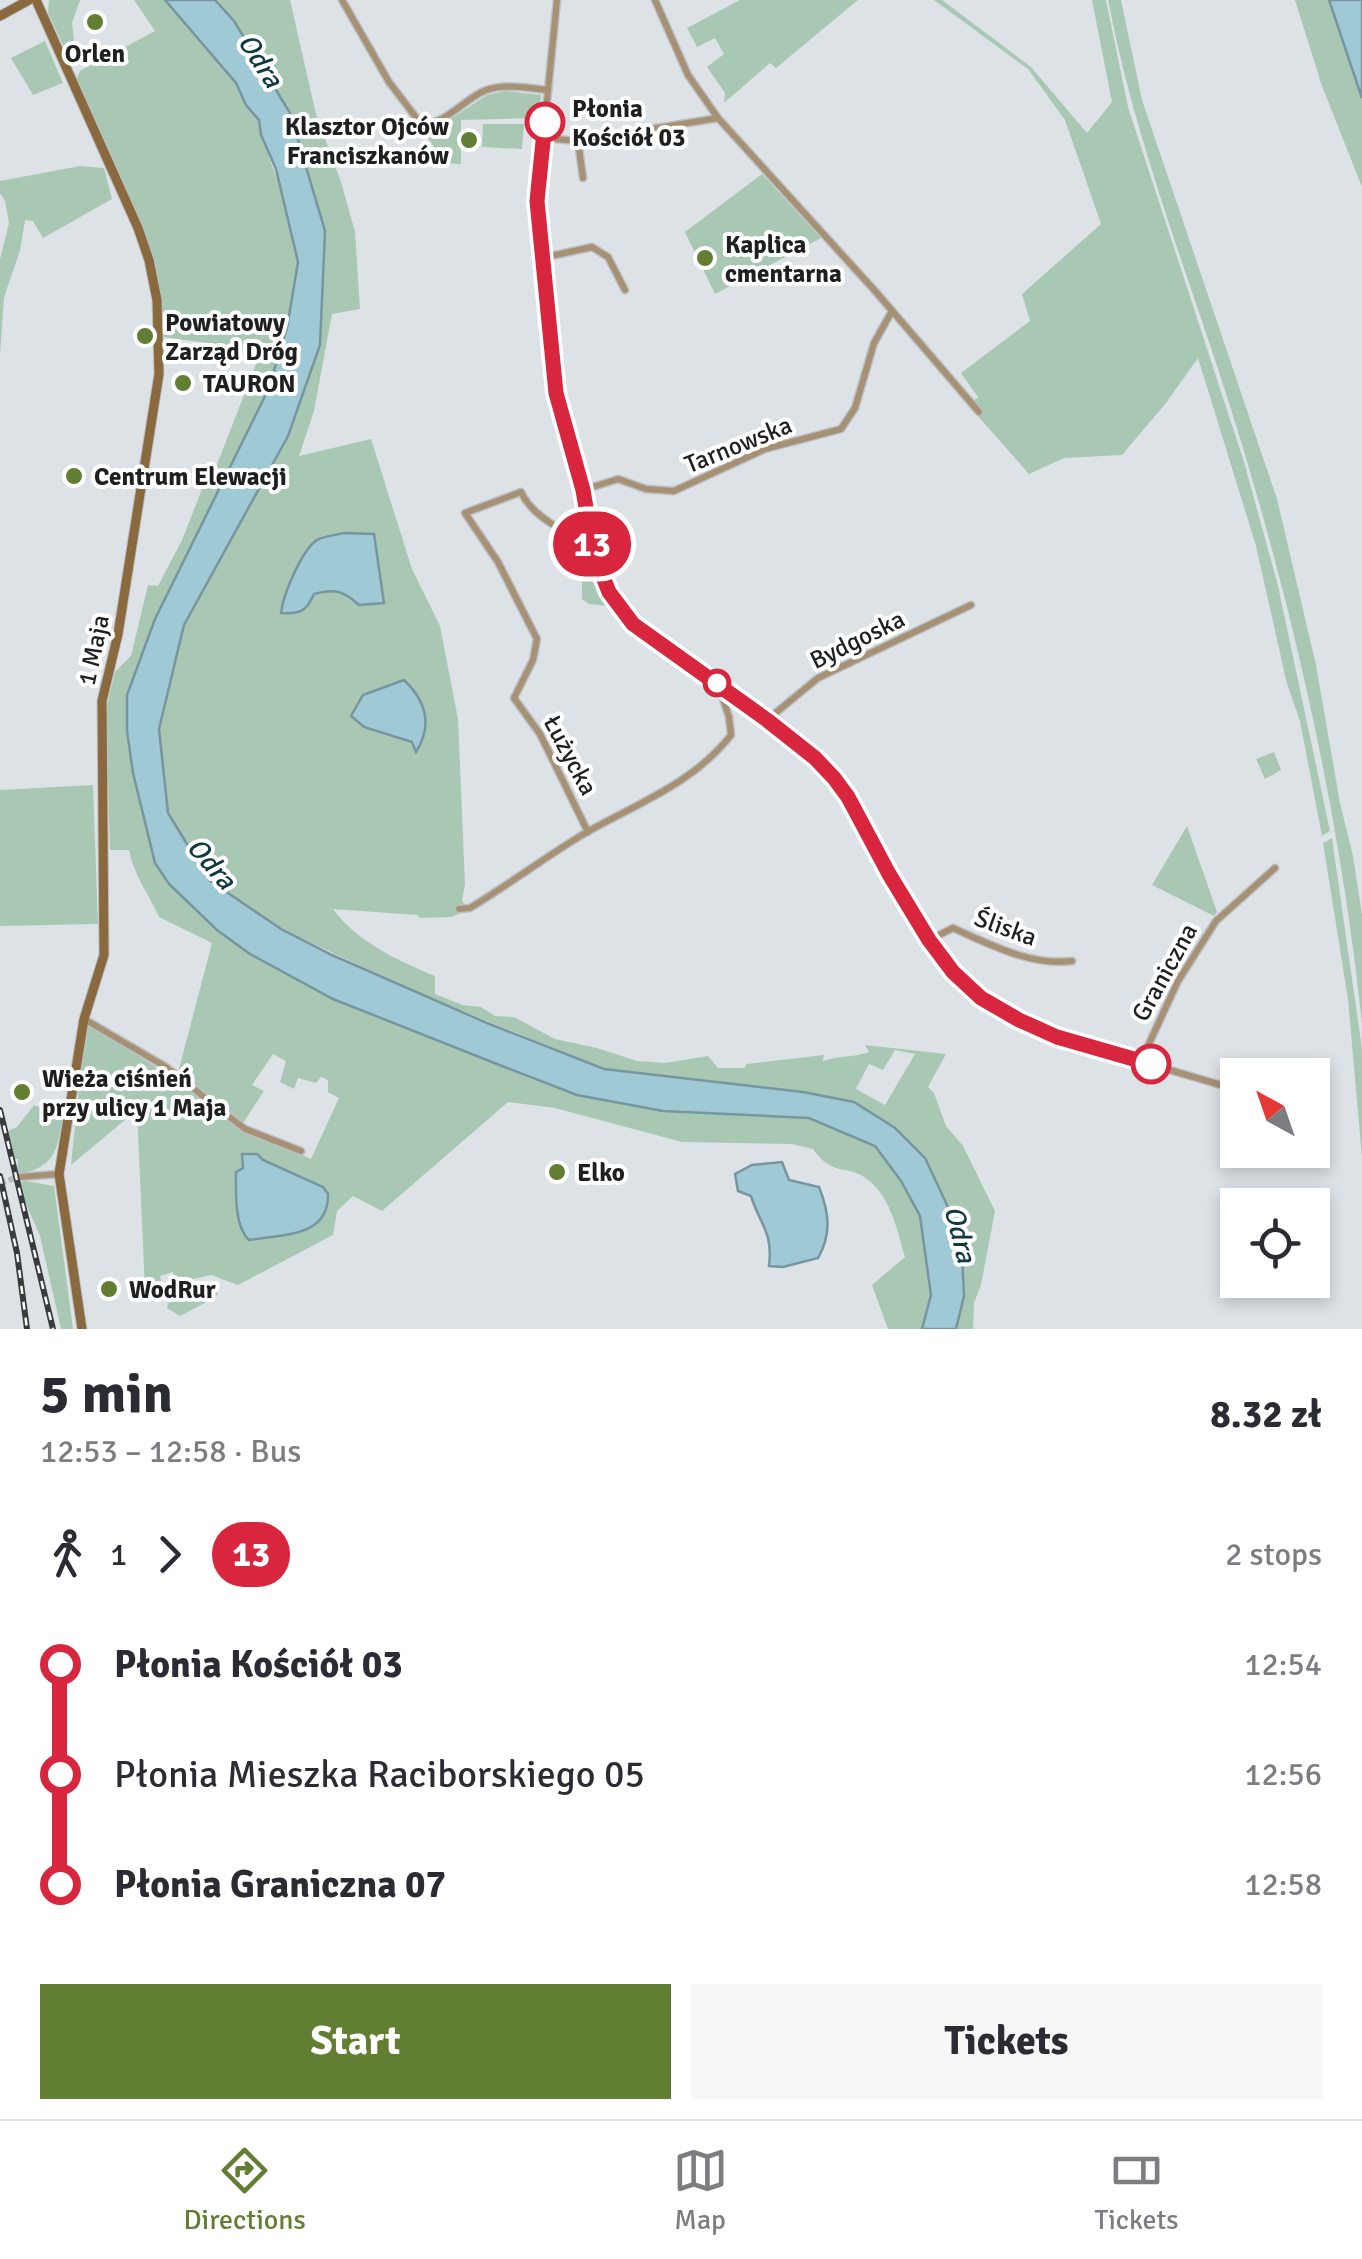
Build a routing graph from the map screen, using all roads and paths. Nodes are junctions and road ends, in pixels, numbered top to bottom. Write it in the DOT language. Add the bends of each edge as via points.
graph roads {
  1 [pos="33,0"];
  2 [pos="342,0"];
  3 [pos="557,0"];
  4 [pos="655,0"];
  5 [pos="0,16"];
  6 [pos="548,90"];
  7 [pos="718,118"];
  8 [pos="544,138"];
  9 [pos="578,141"];
  10 [pos="583,178"];
  11 [pos="542,258"];
  12 [pos="625,290"];
  13 [pos="892,311"];
  14 [pos="980,412"];
  15 [pos="583,490"];
  16 [pos="591,541"];
  17 [pos="971,605"];
  18 [pos="717,683"];
  19 [pos="767,720"];
  20 [pos="588,832"];
  21 [pos="1274,868"];
  22 [pos="458,908"];
  23 [pos="929,940"];
  24 [pos="1072,962"];
  25 [pos="84,1018"];
  26 [pos="1140,1061"];
  27 [pos="1220,1085"];
  28 [pos="302,1151"];
  29 [pos="59,1174"];
  30 [pos="18,1177"];
  31 [pos="82,1329"];
  1 -- 5 [label="street"];
  1 -- 25 [label="street, 1 Maja" via="138,228 160,325 159,374 102,701 104,955"];
  2 -- 6 [label="street" via="422,124 485,90"];
  3 -- 6 [label="street"];
  4 -- 7 [label="street" via="688,75"];
  6 -- 8 [label="street"];
  7 -- 9 [label="street"];
  7 -- 13 [label="street"];
  8 -- 9 [label="street"];
  8 -- 11 [label="street" via="537,201"];
  9 -- 10 [label="street"];
  11 -- 12 [label="street" via="592,247 608,257"];
  11 -- 15 [label="street" via="556,393"];
  13 -- 14 [label="street"];
  13 -- 15 [label="street, Tarnowska" via="841,429 765,449 674,491 618,479"];
  15 -- 16 [label="street"];
  16 -- 18 [label="street" via="609,592 633,624"];
  16 -- 20 [label="street, Łużycka" via="528,506 521,492 465,513 537,639 514,698 540,734"];
  17 -- 19 [label="street, Bydgoska" via="818,678"];
  18 -- 19 [label="street"];
  18 -- 20 [label="street" via="731,735 720,749 675,788"];
  19 -- 23 [label="street" via="815,758 848,797"];
  20 -- 22 [label="street" via="470,908"];
  21 -- 26 [label="street, Graniczna" via="1216,922 1178,981"];
  23 -- 24 [label="street, Śliska" via="953,928 1030,958"];
  23 -- 26 [label="street" via="981,998 1019,1020"];
  25 -- 28 [label="street" via="166,1068 245,1129"];
  25 -- 29 [label="street, 1 Maja"];
  26 -- 27 [label="street"];
  29 -- 30 [label="street"];
  29 -- 31 [label="street, 1 Maja"];
}
